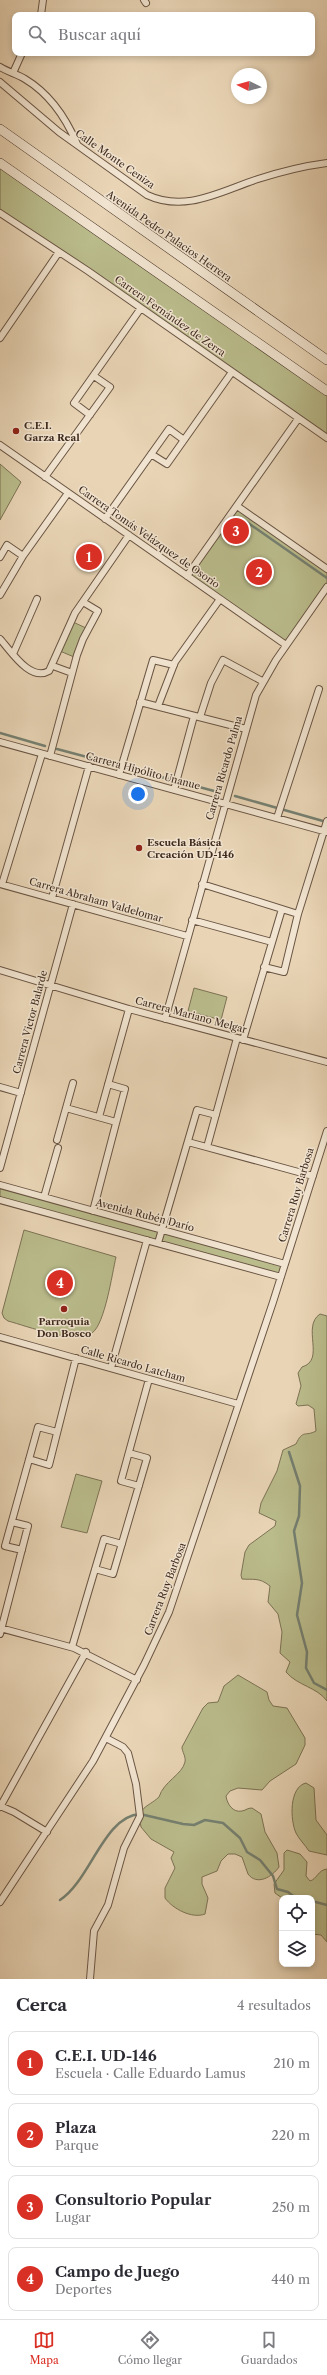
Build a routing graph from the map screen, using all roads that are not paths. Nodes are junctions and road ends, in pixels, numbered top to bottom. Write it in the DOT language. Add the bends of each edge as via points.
graph roads {
  1 [pos="43,0"];
  2 [pos="41,12"];
  3 [pos="21,56"];
  4 [pos="0,67"];
  5 [pos="13,73"];
  6 [pos="0,82"];
  7 [pos="0,129"];
  8 [pos="77,144"];
  9 [pos="0,163"];
  10 [pos="327,163"];
  11 [pos="0,213"];
  12 [pos="60,252"];
  13 [pos="141,308"];
  14 [pos="0,338"];
  15 [pos="327,360"];
  16 [pos="232,372"];
  17 [pos="94,376"];
  18 [pos="327,391"];
  19 [pos="90,415"];
  20 [pos="298,419"];
  21 [pos="327,438"];
  22 [pos="184,440"];
  23 [pos="0,445"];
  24 [pos="151,454"];
  25 [pos="45,477"];
  26 [pos="68,493"];
  27 [pos="238,506"];
  28 [pos="105,518"];
  29 [pos="129,535"];
  30 [pos="23,556"];
  31 [pos="0,557"];
  32 [pos="327,568"];
  33 [pos="188,576"];
  34 [pos="327,587"];
  35 [pos="0,595"];
  36 [pos="37,599"];
  37 [pos="220,599"];
  38 [pos="83,602"];
  39 [pos="0,639"];
  40 [pos="286,645"];
  41 [pos="13,654"];
  42 [pos="174,665"];
  43 [pos="52,666"];
  44 [pos="72,672"];
  45 [pos="262,681"];
  46 [pos="319,689"];
  47 [pos="140,702"];
  48 [pos="158,706"];
  49 [pos="197,716"];
  50 [pos="246,729"];
  51 [pos="0,742"];
  52 [pos="42,754"];
  53 [pos="50,756"];
  54 [pos="89,766"];
  55 [pos="119,775"];
  56 [pos="174,790"];
  57 [pos="225,804"];
  58 [pos="277,818"];
  59 [pos="327,821"];
  60 [pos="325,832"];
  61 [pos="1,884"];
  62 [pos="202,884"];
  63 [pos="52,898"];
  64 [pos="72,904"];
  65 [pos="282,909"];
  66 [pos="298,914"];
  67 [pos="192,920"];
  68 [pos="187,936"];
  69 [pos="272,942"];
  70 [pos="264,967"];
  71 [pos="0,970"];
  72 [pos="51,984"];
  73 [pos="129,1009"];
  74 [pos="165,1019"];
  75 [pos="240,1039"];
  76 [pos="327,1062"];
  77 [pos="74,1082"];
  78 [pos="108,1084"];
  79 [pos="0,1087"];
  80 [pos="21,1093"];
  81 [pos="66,1108"];
  82 [pos="216,1115"];
  83 [pos="99,1117"];
  84 [pos="116,1122"];
  85 [pos="327,1131"];
  86 [pos="57,1140"];
  87 [pos="188,1142"];
  88 [pos="206,1147"];
  89 [pos="58,1148"];
  90 [pos="0,1168"];
  91 [pos="312,1176"];
  92 [pos="0,1185"];
  93 [pos="44,1197"];
  94 [pos="0,1200"];
  95 [pos="93,1211"];
  96 [pos="162,1230"];
  97 [pos="146,1240"];
  98 [pos="158,1243"];
  99 [pos="285,1264"];
  100 [pos="281,1277"];
  101 [pos="0,1337"];
  102 [pos="76,1358"];
  103 [pos="111,1368"];
  104 [pos="149,1379"];
  105 [pos="238,1404"];
  106 [pos="57,1432"];
  107 [pos="129,1453"];
  108 [pos="29,1459"];
  109 [pos="139,1486"];
  110 [pos="12,1522"];
  111 [pos="122,1544"];
  112 [pos="22,1550"];
  113 [pos="95,1569"];
  114 [pos="1,1630"];
  115 [pos="72,1647"];
  116 [pos="86,1652"];
  117 [pos="137,1680"];
  118 [pos="106,1738"];
  119 [pos="0,1807"];
  120 [pos="47,1832"];
  121 [pos="0,1900"];
  122 [pos="90,1979"];
  1 -- 2 [label="street"];
  3 -- 5 [label="street"];
  4 -- 5 [label="street"];
  5 -- 8 [label="street" via="32,84 61,112"];
  6 -- 8 [label="street, Calle Monte Ceniza"];
  7 -- 15 [label="main road, Avenida Pedro Palacios Herrera"];
  8 -- 10 [label="street, Calle Monte Ceniza" via="147,195 169,202 203,199 259,179"];
  9 -- 18 [label="main road"];
  11 -- 12 [label="street, Carrera Fernández de Zerra"];
  12 -- 13 [label="street, Carrera Fernández de Zerra"];
  12 -- 14 [label="street"];
  13 -- 16 [label="street, Carrera Fernández de Zerra"];
  13 -- 17 [label="street"];
  16 -- 20 [label="street, Carrera Fernández de Zerra"];
  16 -- 22 [label="street"];
  17 -- 19 [label="street" via="74,403"];
  17 -- 19 [label="street" via="110,387"];
  19 -- 25 [label="street"];
  20 -- 21 [label="street, Carrera Fernández de Zerra"];
  20 -- 27 [label="street"];
  22 -- 24 [label="street" via="167,464"];
  22 -- 24 [label="street" via="169,429"];
  23 -- 25 [label="street, Carrera Tomás Velázquez de Osorio"];
  24 -- 28 [label="street"];
  25 -- 26 [label="street, Carrera Tomás Velázquez de Osorio"];
  26 -- 28 [label="street, Carrera Tomás Velázquez de Osorio"];
  26 -- 30 [label="street"];
  27 -- 32 [label="street"];
  27 -- 33 [label="street"];
  28 -- 29 [label="street, Carrera Tomás Velázquez de Osorio"];
  29 -- 33 [label="street, Carrera Tomás Velázquez de Osorio"];
  29 -- 38 [label="street"];
  30 -- 31 [label="street" via="7,545"];
  30 -- 35 [label="street"];
  33 -- 37 [label="street, Carrera Tomás Velázquez de Osorio"];
  34 -- 40 [label="street, Carrera Ricardo Palma"];
  36 -- 41 [label="street"];
  37 -- 40 [label="street, Carrera Tomás Velázquez de Osorio"];
  37 -- 42 [label="street"];
  38 -- 43 [label="street" via="65,634"];
  38 -- 44 [label="street" via="98,612 83,639"];
  39 -- 41 [label="street"];
  40 -- 45 [label="street, Carrera Ricardo Palma"];
  41 -- 43 [label="street" via="33,671 46,673"];
  42 -- 47 [label="street" via="153,660"];
  42 -- 48 [label="street"];
  43 -- 44 [label="street"];
  44 -- 53 [label="street"];
  45 -- 49 [label="street" via="223,660"];
  45 -- 50 [label="street, Carrera Ricardo Palma"];
  46 -- 58 [label="street"];
  47 -- 48 [label="street"];
  47 -- 55 [label="street"];
  48 -- 49 [label="street"];
  49 -- 50 [label="street"];
  49 -- 56 [label="street"];
  50 -- 57 [label="street, Carrera Ricardo Palma"];
  51 -- 52 [label="street, Carrera Hipólito Unanue"];
  52 -- 53 [label="street, Carrera Hipólito Unanue"];
  52 -- 61 [label="street"];
  53 -- 54 [label="street, Carrera Hipólito Unanue"];
  54 -- 55 [label="street, Carrera Hipólito Unanue"];
  54 -- 63 [label="street"];
  55 -- 56 [label="street, Carrera Hipólito Unanue"];
  56 -- 57 [label="street, Carrera Hipólito Unanue"];
  57 -- 58 [label="street, Carrera Hipólito Unanue"];
  57 -- 62 [label="street, Carrera Ricardo Palma"];
  58 -- 60 [label="street, Carrera Hipólito Unanue"];
  59 -- 60 [label="street"];
  60 -- 66 [label="street"];
  61 -- 63 [label="street, Carrera Abraham Valdelomar"];
  62 -- 65 [label="street"];
  62 -- 67 [label="street, Carrera Ricardo Palma"];
  63 -- 64 [label="street, Carrera Abraham Valdelomar"];
  64 -- 68 [label="street, Carrera Abraham Valdelomar"];
  64 -- 72 [label="street, Carrera Victor Balarde"];
  65 -- 66 [label="street"];
  65 -- 69 [label="street"];
  66 -- 70 [label="street" via="284,972"];
  67 -- 68 [label="street, Carrera Ricardo Palma"];
  67 -- 69 [label="street"];
  68 -- 74 [label="street, Carrera Ricardo Palma"];
  69 -- 70 [label="street"];
  70 -- 75 [label="street"];
  71 -- 72 [label="street, Carrera Mariano Melgar"];
  72 -- 73 [label="street, Carrera Mariano Melgar"];
  72 -- 80 [label="street, Carrera Victor Balarde"];
  73 -- 74 [label="street, Carrera Mariano Melgar"];
  73 -- 78 [label="street"];
  74 -- 75 [label="street, Carrera Mariano Melgar"];
  75 -- 76 [label="street, Carrera Mariano Melgar"];
  75 -- 82 [label="street"];
  77 -- 81 [label="street"];
  78 -- 83 [label="street"];
  78 -- 84 [label="street" via="125,1089"];
  79 -- 80 [label="street"];
  80 -- 90 [label="street, Carrera Victor Balarde"];
  81 -- 83 [label="street"];
  81 -- 86 [label="street"];
  82 -- 87 [label="street" via="197,1110"];
  82 -- 88 [label="street"];
  83 -- 84 [label="street"];
  84 -- 95 [label="street"];
  85 -- 91 [label="street, Carrera Ruy Barbosa"];
  87 -- 88 [label="street"];
  87 -- 96 [label="street"];
  88 -- 91 [label="street"];
  89 -- 93 [label="street"];
  91 -- 99 [label="street, Carrera Ruy Barbosa"];
  92 -- 93 [label="street, Avenida Rubén Darío"];
  93 -- 95 [label="street, Avenida Rubén Darío"];
  94 -- 97 [label="street"];
  95 -- 96 [label="street, Avenida Rubén Darío"];
  96 -- 98 [label="street"];
  96 -- 99 [label="street, Avenida Rubén Darío"];
  97 -- 98 [label="street"];
  97 -- 103 [label="street"];
  98 -- 100 [label="street"];
  99 -- 100 [label="street, Carrera Ruy Barbosa"];
  100 -- 105 [label="street, Carrera Ruy Barbosa"];
  101 -- 102 [label="street, Calle Ricardo Latcham"];
  102 -- 103 [label="street, Calle Ricardo Latcham"];
  102 -- 106 [label="street"];
  103 -- 104 [label="street, Calle Ricardo Latcham"];
  104 -- 105 [label="street, Calle Ricardo Latcham"];
  104 -- 107 [label="street"];
  105 -- 117 [label="street, Carrera Ruy Barbosa" via="174,1598"];
  106 -- 108 [label="street" via="38,1427"];
  106 -- 108 [label="street" via="49,1465"];
  107 -- 109 [label="street" via="147,1458"];
  107 -- 109 [label="street" via="121,1481"];
  108 -- 110 [label="street"];
  109 -- 111 [label="street"];
  110 -- 112 [label="street" via="28,1526"];
  110 -- 112 [label="street" via="5,1546"];
  111 -- 113 [label="street" via="113,1574"];
  111 -- 113 [label="street" via="104,1539"];
  112 -- 114 [label="street"];
  113 -- 115 [label="street"];
  114 -- 115 [label="street"];
  115 -- 116 [label="street"];
  116 -- 117 [label="street"];
  116 -- 119 [label="street"];
  117 -- 118 [label="street, Carrera Ruy Barbosa"];
  118 -- 120 [label="street, Carrera Ruy Barbosa" via="74,1793"];
  118 -- 122 [label="street" via="123,1747 128,1753 136,1784 140,1816 124,1848 108,1905 94,1931"];
  119 -- 120 [label="street" via="18,1814"];
  120 -- 121 [label="street, Carrera Ruy Barbosa"];
}
